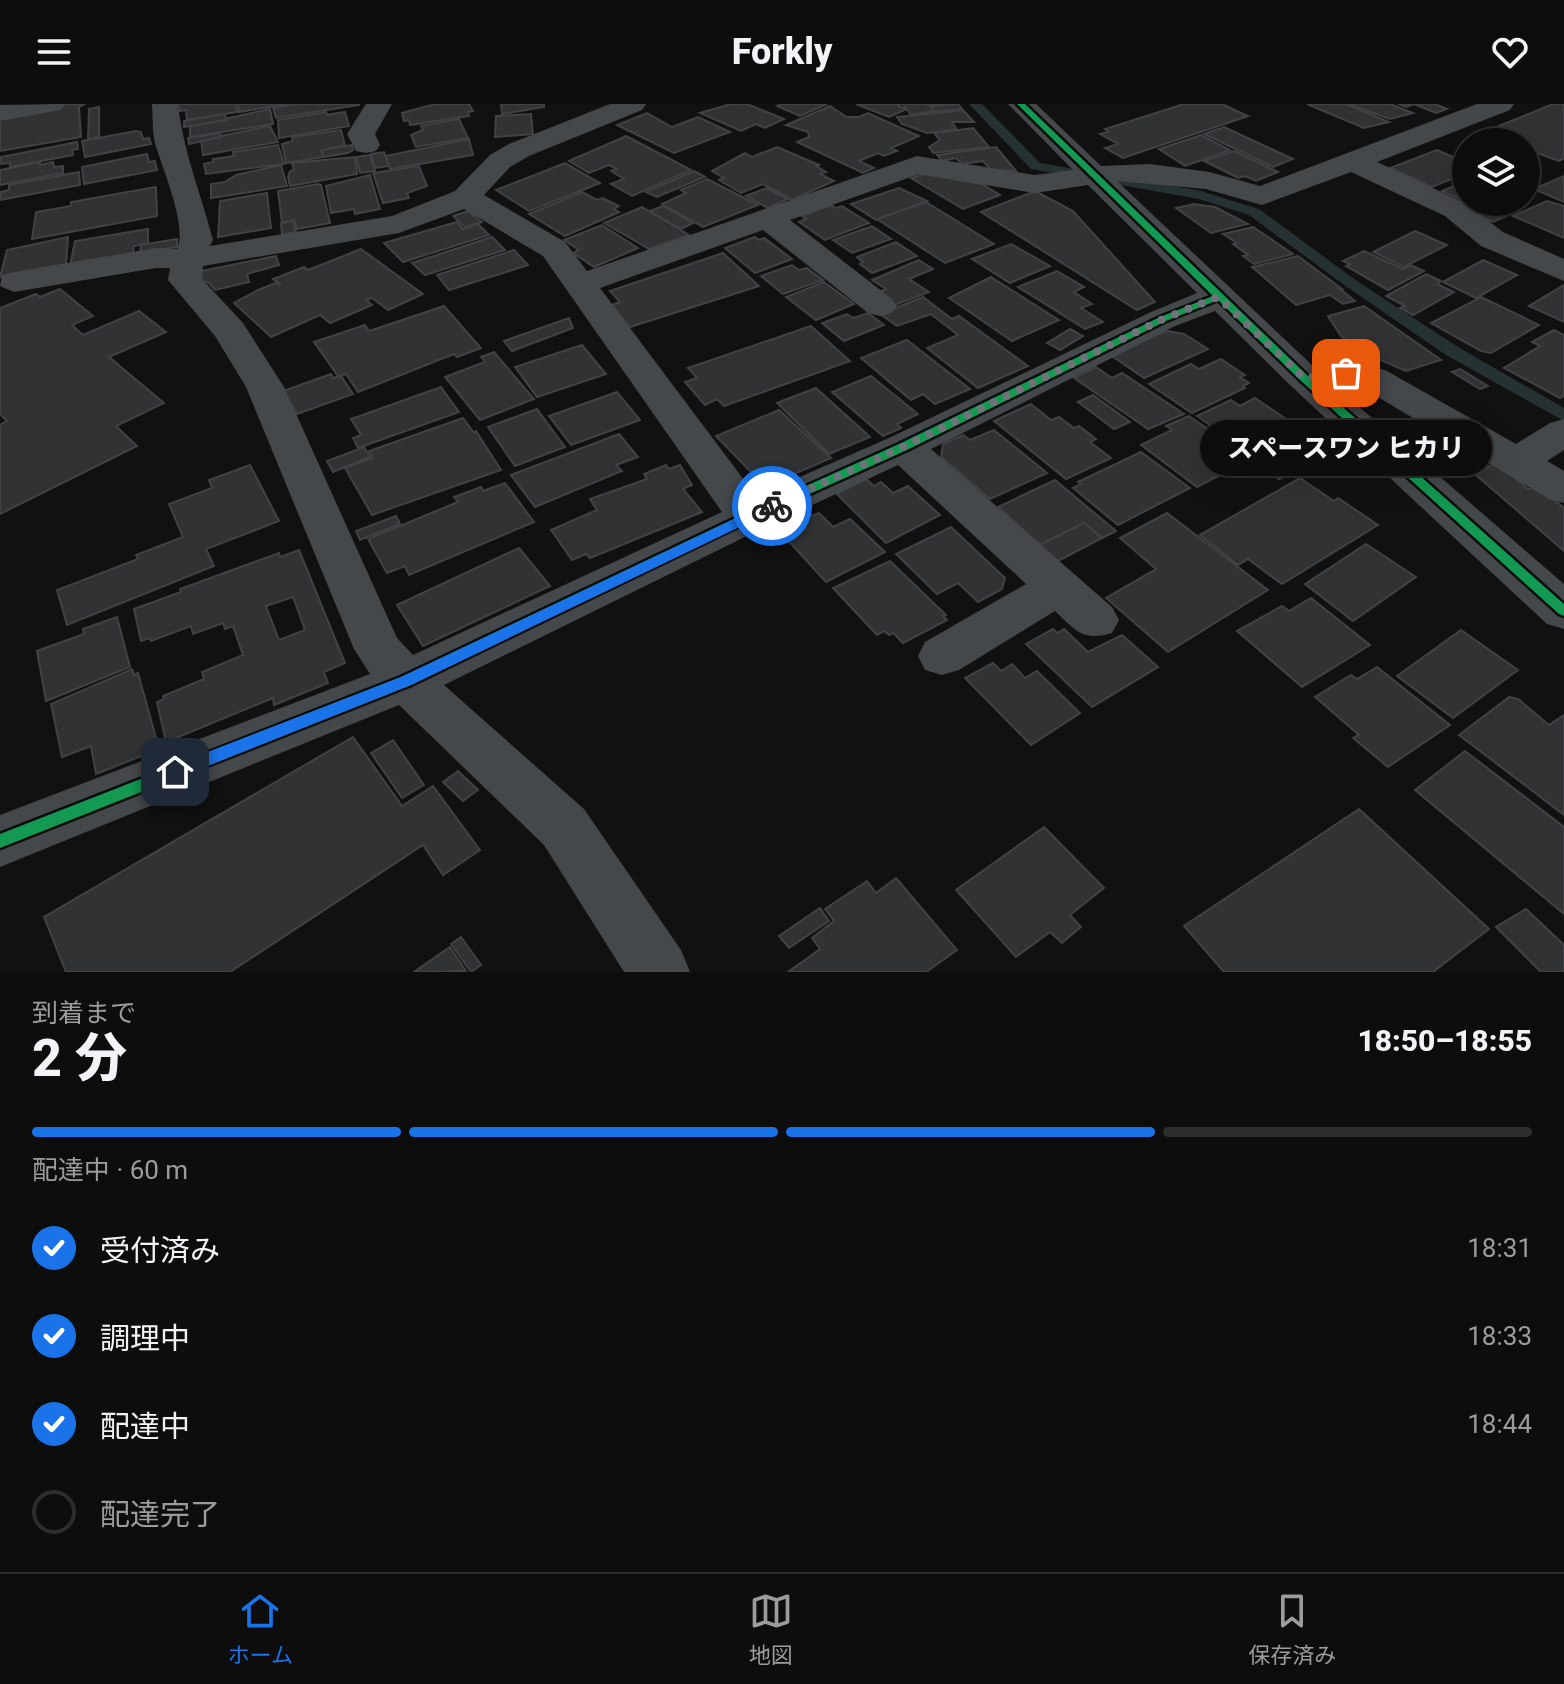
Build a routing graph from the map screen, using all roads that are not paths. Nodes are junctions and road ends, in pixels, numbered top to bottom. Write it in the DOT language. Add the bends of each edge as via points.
graph roads {
  1 [pos="52,104"];
  2 [pos="165,104"];
  3 [pos="379,104"];
  4 [pos="633,104"];
  5 [pos="1021,104"];
  6 [pos="1501,104"];
  7 [pos="0,113"];
  8 [pos="396,129"];
  9 [pos="1352,161"];
  10 [pos="1093,177"];
  11 [pos="466,197"];
  12 [pos="768,219"];
  13 [pos="188,259"];
  14 [pos="1564,271"];
  15 [pos="14,282"];
  16 [pos="578,285"];
  17 [pos="1218,297"];
  18 [pos="880,306"];
  19 [pos="1304,378"];
  20 [pos="1564,432"];
  21 [pos="903,447"];
  22 [pos="1516,462"];
  23 [pos="1564,489"];
  24 [pos="748,517"];
  25 [pos="1059,587"];
  26 [pos="1564,611"];
  27 [pos="1095,620"];
  28 [pos="942,656"];
  29 [pos="406,681"];
  30 [pos="0,841"];
  31 [pos="659,972"];
  1 -- 7 [label="street"];
  2 -- 13 [label="street" via="168,140 197,240"];
  3 -- 8 [label="street" via="363,139"];
  4 -- 11 [label="street" via="519,150 500,161"];
  5 -- 10 [label="street"];
  6 -- 9 [label="street"];
  9 -- 10 [label="street" via="1262,196 1209,181 1150,173"];
  9 -- 14 [label="street" via="1456,210 1492,239"];
  10 -- 12 [label="street" via="1035,184 917,165"];
  10 -- 17 [label="street"];
  11 -- 13 [label="street" via="399,224"];
  11 -- 16 [label="street" via="554,249"];
  12 -- 16 [label="street"];
  12 -- 18 [label="street"];
  13 -- 15 [label="street" via="156,258"];
  13 -- 29 [label="street" via="185,280 230,331 265,387 378,649"];
  16 -- 24 [label="street"];
  17 -- 19 [label="street"];
  17 -- 21 [label="street"];
  19 -- 22 [label="street" via="1346,373 1372,378"];
  19 -- 26 [label="street"];
  20 -- 22 [label="street"];
  21 -- 24 [label="street"];
  21 -- 25 [label="street"];
  22 -- 23 [label="street"];
  24 -- 29 [label="street"];
  25 -- 27 [label="street"];
  25 -- 28 [label="street"];
  29 -- 30 [label="street"];
  29 -- 31 [label="street" via="564,827"];
}
